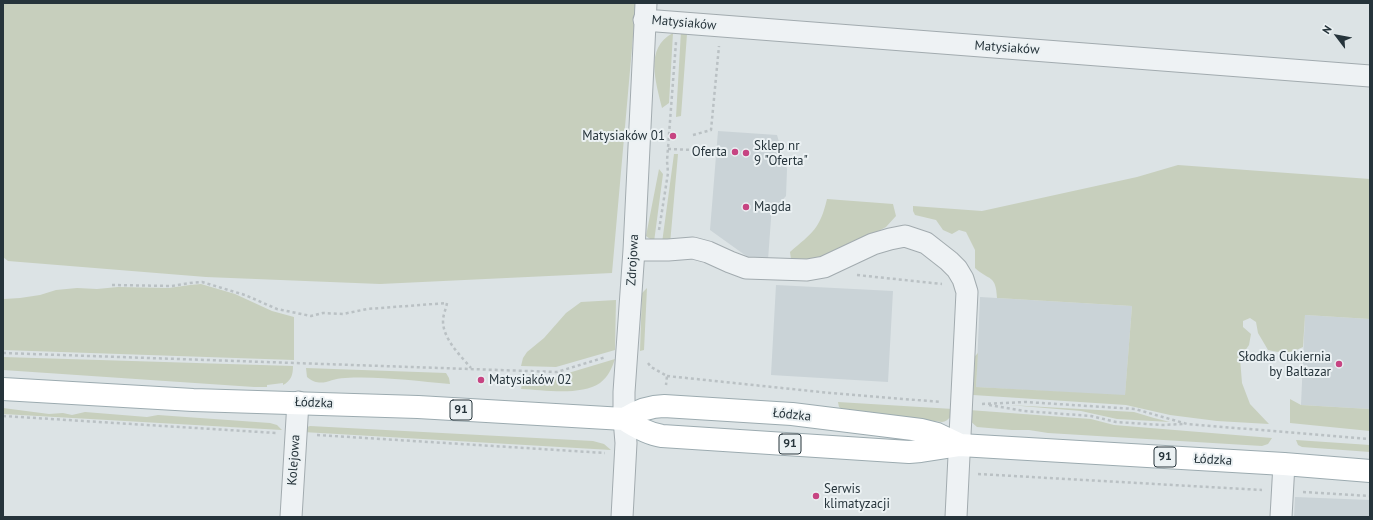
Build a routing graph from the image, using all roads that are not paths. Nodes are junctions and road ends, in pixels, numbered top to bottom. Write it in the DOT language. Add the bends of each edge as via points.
graph roads {
  1 [pos="645,12"];
  2 [pos="1370,76"];
  3 [pos="634,250"];
  4 [pos="3,389"];
  5 [pos="298,402"];
  6 [pos="624,419"];
  7 [pos="960,445"];
  8 [pos="1284,464"];
  9 [pos="1370,471"];
  10 [pos="291,517"];
  11 [pos="622,517"];
  12 [pos="956,517"];
  13 [pos="1281,517"];
  1 -- 2 [label="street, Matysiaków"];
  1 -- 3 [label="street, Zdrojowa"];
  3 -- 6 [label="street, Zdrojowa"];
  3 -- 7 [label="street" via="693,248 746,268 807,270 824,267 890,239 906,236 926,243 949,260 963,279 967,292"];
  4 -- 5 [label="main road, Łódzka / 91" via="193,400"];
  5 -- 6 [label="main road, Łódzka / 91"];
  5 -- 10 [label="street, Kolejowa"];
  6 -- 7 [label="main road, Łódzka / 91" via="647,432 662,436 909,452"];
  6 -- 7 [label="main road, Łódzka / 91" via="645,408 664,406 792,414 921,430 937,434"];
  6 -- 11 [label="street, Zdrojowa" via="626,443"];
  7 -- 8 [label="main road, Łódzka / 91"];
  7 -- 12 [label="street"];
  8 -- 9 [label="main road, Łódzka / 91"];
  8 -- 13 [label="street"];
}
